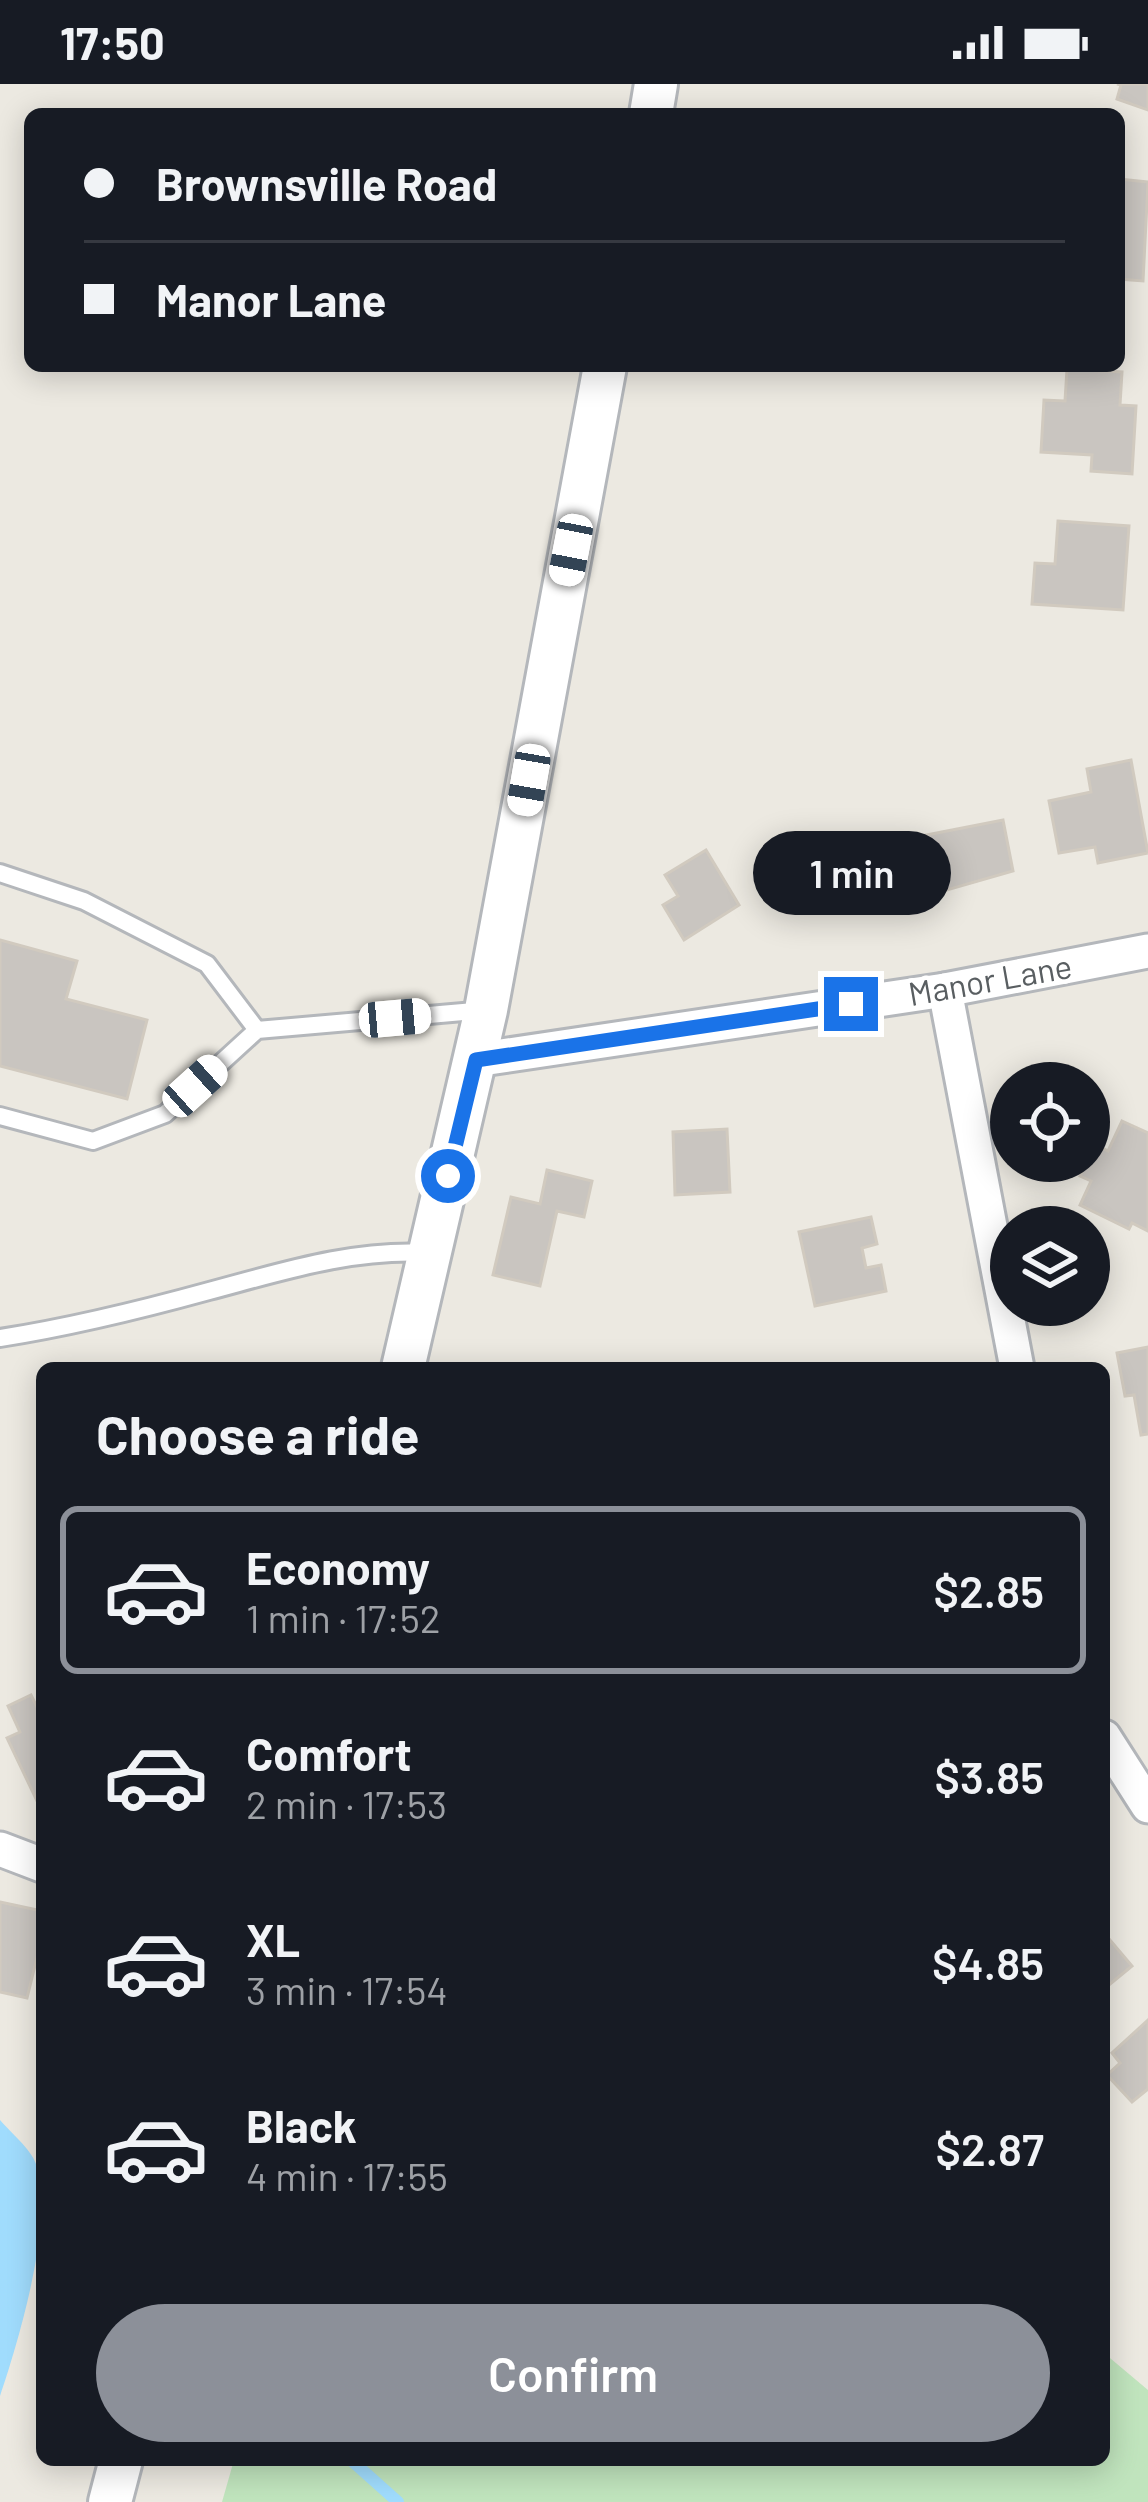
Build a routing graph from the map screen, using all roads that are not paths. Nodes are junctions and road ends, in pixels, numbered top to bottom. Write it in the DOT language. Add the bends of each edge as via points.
graph roads {
  1 [pos="603,372"];
  2 [pos="0,873"];
  3 [pos="1148,951"];
  4 [pos="945,990"];
  5 [pos="486,1010"];
  6 [pos="257,1030"];
  7 [pos="476,1060"];
  8 [pos="0,1116"];
  9 [pos="430,1253"];
  10 [pos="0,1338"];
  11 [pos="405,1362"];
  12 [pos="1015,1362"];
  13 [pos="1110,1746"];
  14 [pos="1148,1806"];
  15 [pos="0,1849"];
  16 [pos="36,1863"];
  17 [pos="119,2466"];
  18 [pos="110,2502"];
  1 -- 5 [label="street"];
  2 -- 6 [label="lane" via="84,901 207,964"];
  3 -- 4 [label="street, Manor Lane"];
  4 -- 7 [label="street, Manor Lane"];
  4 -- 12 [label="street"];
  5 -- 6 [label="lane"];
  5 -- 7 [label="street"];
  6 -- 8 [label="lane" via="165,1114 93,1142"];
  7 -- 9 [label="street"];
  9 -- 10 [label="lane" via="325,1260"];
  9 -- 11 [label="street"];
  13 -- 14 [label="street"];
  15 -- 16 [label="street"];
  17 -- 18 [label="street"];
}
